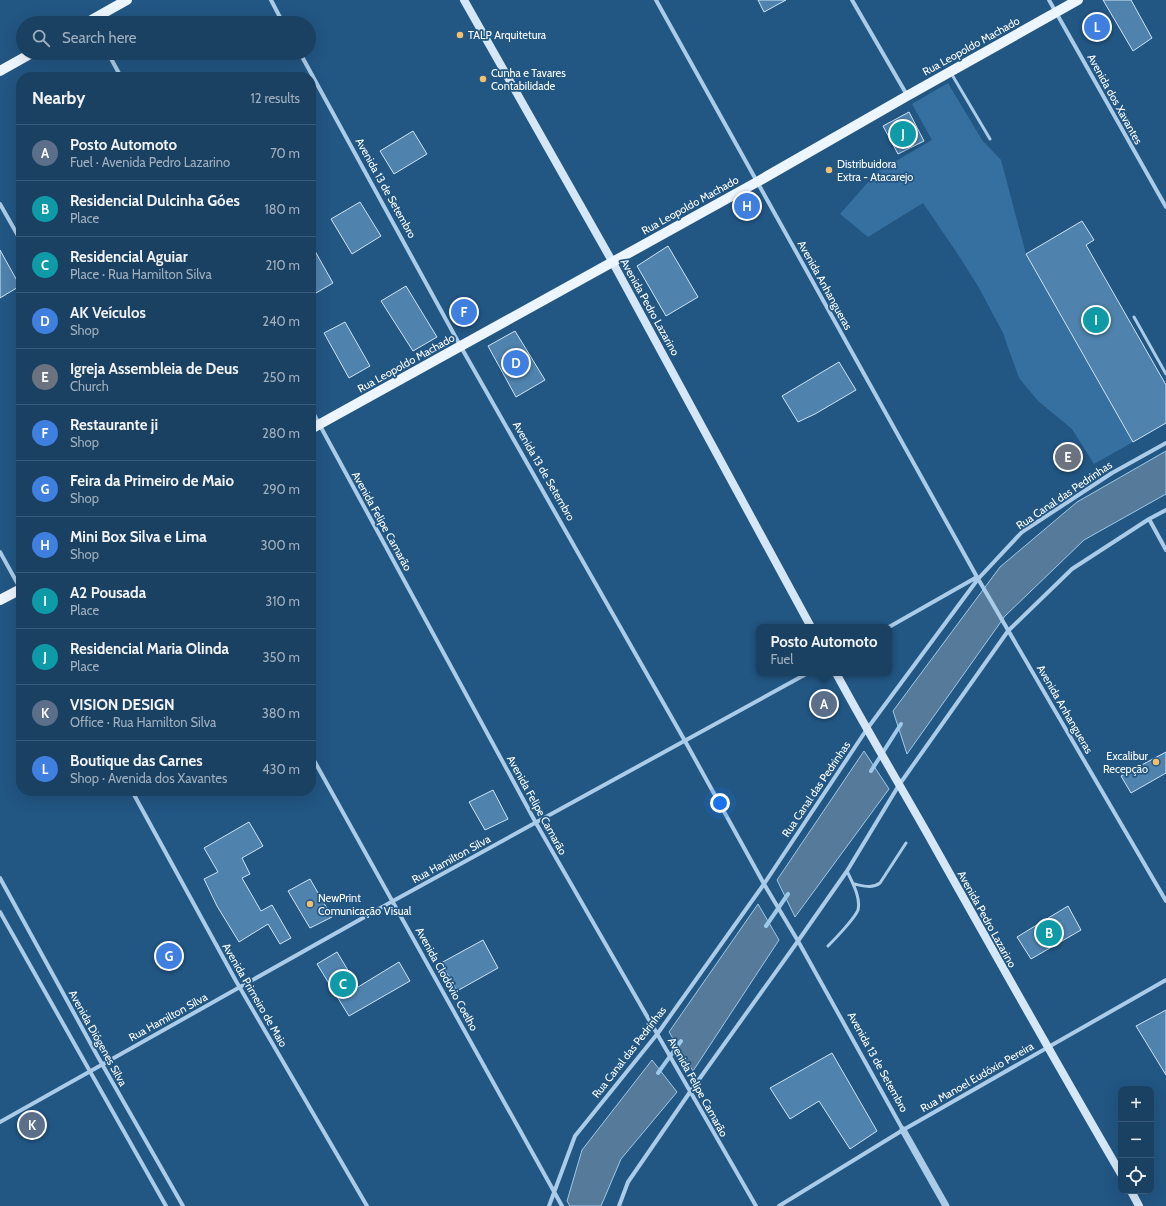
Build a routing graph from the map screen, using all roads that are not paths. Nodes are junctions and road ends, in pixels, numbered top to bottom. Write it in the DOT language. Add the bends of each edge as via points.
graph roads {
  1 [pos="127,0"];
  2 [pos="271,0"];
  3 [pos="464,0"];
  4 [pos="656,0"];
  5 [pos="852,0"];
  6 [pos="1050,0"];
  7 [pos="1078,0"];
  8 [pos="1056,12"];
  9 [pos="99,16"];
  10 [pos="280,16"];
  11 [pos="20,60"];
  12 [pos="112,60"];
  13 [pos="304,60"];
  14 [pos="0,71"];
  15 [pos="118,72"];
  16 [pos="310,72"];
  17 [pos="950,72"];
  18 [pos="316,82"];
  19 [pos="907,96"];
  20 [pos="990,139"];
  21 [pos="757,182"];
  22 [pos="0,204"];
  23 [pos="1166,207"];
  24 [pos="16,232"];
  25 [pos="612,261"];
  26 [pos="1134,317"];
  27 [pos="460,347"];
  28 [pos="1166,374"];
  29 [pos="316,426"];
  30 [pos="316,429"];
  31 [pos="1166,443"];
  32 [pos="1166,510"];
  33 [pos="1149,519"];
  34 [pos="1166,550"];
  35 [pos="0,552"];
  36 [pos="977,578"];
  37 [pos="16,580"];
  38 [pos="16,592"];
  39 [pos="0,600"];
  40 [pos="809,624"];
  41 [pos="892,625"];
  42 [pos="1008,630"];
  43 [pos="803,676"];
  44 [pos="838,676"];
  45 [pos="867,730"];
  46 [pos="685,741"];
  47 [pos="316,764"];
  48 [pos="899,785"];
  49 [pos="135,796"];
  50 [pos="536,823"];
  51 [pos="906,843"];
  52 [pos="847,871"];
  53 [pos="0,878"];
  54 [pos="764,884"];
  55 [pos="854,884"];
  56 [pos="393,901"];
  57 [pos="1166,901"];
  58 [pos="0,912"];
  59 [pos="798,941"];
  60 [pos="828,946"];
  61 [pos="1166,980"];
  62 [pos="240,988"];
  63 [pos="658,1033"];
  64 [pos="1047,1047"];
  65 [pos="102,1065"];
  66 [pos="90,1071"];
  67 [pos="690,1092"];
  68 [pos="0,1122"];
  69 [pos="903,1130"];
  70 [pos="1118,1169"];
  71 [pos="554,1192"];
  72 [pos="1133,1194"];
  73 [pos="166,1206"];
  74 [pos="183,1206"];
  75 [pos="367,1206"];
  76 [pos="549,1206"];
  77 [pos="562,1206"];
  78 [pos="619,1206"];
  79 [pos="756,1206"];
  80 [pos="779,1206"];
  81 [pos="946,1206"];
  82 [pos="1139,1206"];
  1 -- 9 [label="main road"];
  2 -- 10 [label="street"];
  3 -- 25 [label="main road, Avenida Pedro Lazarino"];
  4 -- 21 [label="street, Avenida Anhangueras"];
  5 -- 19 [label="street"];
  6 -- 8 [label="street, Avenida dos Xavantes"];
  7 -- 8 [label="main road, Rua Leopoldo Machado"];
  8 -- 17 [label="main road, Rua Leopoldo Machado"];
  8 -- 23 [label="street, Avenida dos Xavantes"];
  11 -- 14 [label="main road"];
  12 -- 15 [label="street"];
  13 -- 16 [label="street, Avenida 13 de Setembro"];
  17 -- 19 [label="main road, Rua Leopoldo Machado"];
  17 -- 20 [label="lane"];
  18 -- 27 [label="street, Avenida 13 de Setembro"];
  19 -- 21 [label="main road, Rua Leopoldo Machado"];
  21 -- 25 [label="main road, Rua Leopoldo Machado"];
  21 -- 36 [label="street, Avenida Anhangueras"];
  22 -- 24 [label="street"];
  25 -- 27 [label="main road, Rua Leopoldo Machado"];
  25 -- 40 [label="main road, Avenida Pedro Lazarino"];
  26 -- 28 [label="lane"];
  27 -- 29 [label="main road, Rua Leopoldo Machado"];
  27 -- 46 [label="street, Avenida 13 de Setembro"];
  30 -- 50 [label="street, Avenida Felipe Camarão"];
  31 -- 36 [label="street, Rua Canal das Pedrinhas" via="1112,473 1022,532"];
  32 -- 33 [label="street"];
  33 -- 34 [label="street"];
  33 -- 42 [label="street" via="1072,569"];
  35 -- 37 [label="street"];
  36 -- 41 [label="street"];
  36 -- 42 [label="street, Avenida Anhangueras"];
  36 -- 45 [label="street, Rua Canal das Pedrinhas"];
  38 -- 39 [label="main road"];
  42 -- 48 [label="street"];
  42 -- 57 [label="street, Avenida Anhangueras"];
  43 -- 46 [label="street, Rua Hamilton Silva"];
  44 -- 45 [label="main road, Avenida Pedro Lazarino"];
  45 -- 48 [label="main road, Avenida Pedro Lazarino"];
  45 -- 54 [label="street, Rua Canal das Pedrinhas"];
  46 -- 50 [label="street, Rua Hamilton Silva"];
  46 -- 54 [label="street, Avenida 13 de Setembro"];
  47 -- 56 [label="street, Avenida Clodóvio Coelho"];
  48 -- 52 [label="street"];
  48 -- 64 [label="main road, Avenida Pedro Lazarino"];
  49 -- 62 [label="street, Avenida Primeiro de Maio"];
  50 -- 56 [label="street, Rua Hamilton Silva"];
  50 -- 63 [label="street, Avenida Felipe Camarão"];
  51 -- 55 [label="lane" via="880,883 866,887"];
  52 -- 55 [label="lane"];
  52 -- 59 [label="street"];
  53 -- 65 [label="street, Avenida Diógenes Silva"];
  54 -- 59 [label="street, Avenida 13 de Setembro"];
  54 -- 63 [label="street, Rua Canal das Pedrinhas"];
  55 -- 60 [label="lane" via="858,910"];
  56 -- 62 [label="street, Rua Hamilton Silva"];
  56 -- 71 [label="street, Avenida Clodóvio Coelho"];
  58 -- 66 [label="street, Avenida Diógenes Silva"];
  59 -- 67 [label="street"];
  59 -- 69 [label="street, Avenida 13 de Setembro"];
  61 -- 64 [label="street, Rua Manoel Eudóxio Pereira"];
  62 -- 65 [label="street, Rua Hamilton Silva"];
  62 -- 75 [label="street, Avenida Primeiro de Maio"];
  63 -- 67 [label="street, Avenida Felipe Camarão"];
  63 -- 71 [label="street, Rua Canal das Pedrinhas" via="574,1136"];
  64 -- 69 [label="street, Rua Manoel Eudóxio Pereira"];
  64 -- 70 [label="main road, Avenida Pedro Lazarino"];
  65 -- 66 [label="street, Rua Hamilton Silva"];
  65 -- 74 [label="street, Avenida Diógenes Silva"];
  66 -- 68 [label="street, Rua Hamilton Silva"];
  66 -- 73 [label="street, Avenida Diógenes Silva"];
  67 -- 78 [label="street" via="628,1182"];
  67 -- 79 [label="street, Avenida Felipe Camarão"];
  69 -- 80 [label="street, Rua Manoel Eudóxio Pereira"];
  69 -- 81 [label="street, Avenida 13 de Setembro"];
  71 -- 76 [label="street, Rua Canal das Pedrinhas"];
  71 -- 77 [label="street, Avenida Clodóvio Coelho"];
  72 -- 82 [label="main road"];
}
